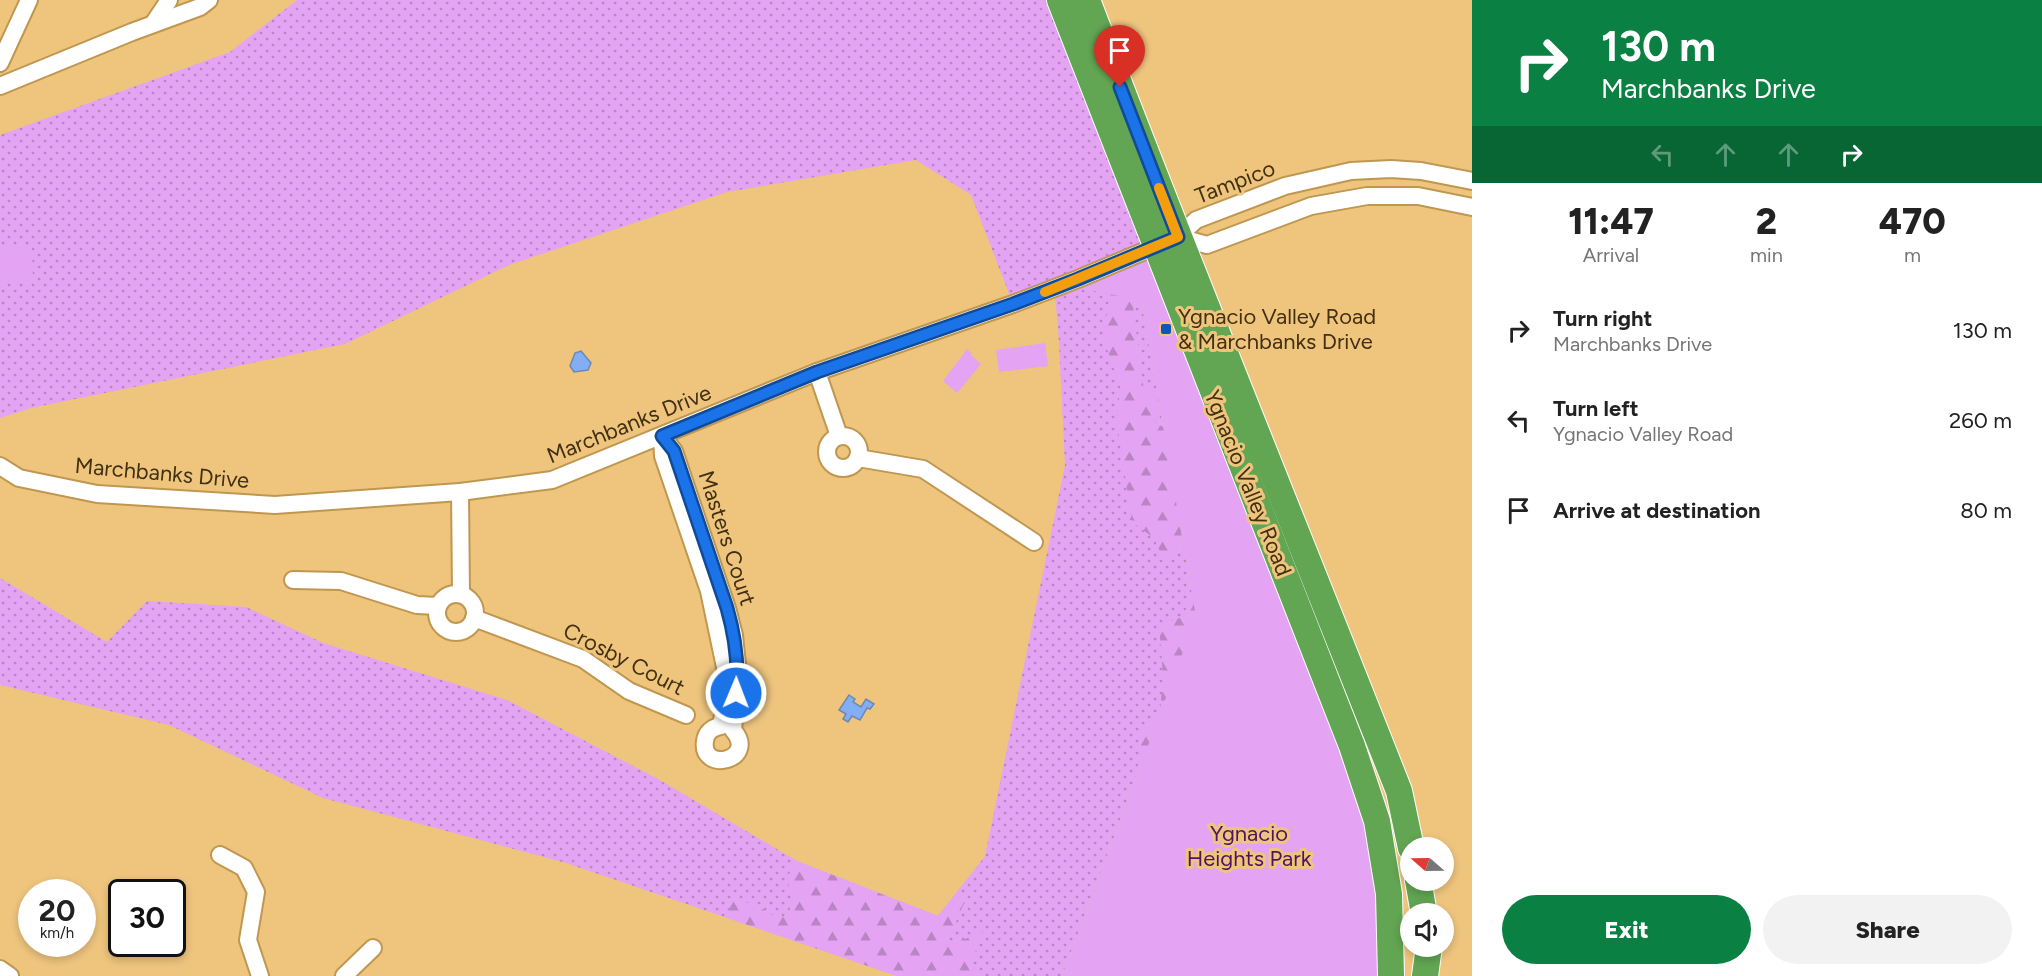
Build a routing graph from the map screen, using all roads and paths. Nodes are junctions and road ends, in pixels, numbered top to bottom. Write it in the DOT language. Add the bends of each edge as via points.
graph roads {
  1 [pos="29,0"];
  2 [pos="169,0"];
  3 [pos="209,0"];
  4 [pos="1060,0"];
  5 [pos="1088,0"];
  6 [pos="153,24"];
  7 [pos="0,63"];
  8 [pos="0,86"];
  9 [pos="1472,181"];
  10 [pos="1472,207"];
  11 [pos="1167,242"];
  12 [pos="817,372"];
  13 [pos="662,436"];
  14 [pos="839,436"];
  15 [pos="858,458"];
  16 [pos="0,466"];
  17 [pos="460,492"];
  18 [pos="1034,542"];
  19 [pos="293,580"];
  20 [pos="461,594"];
  21 [pos="438,606"];
  22 [pos="474,618"];
  23 [pos="686,715"];
  24 [pos="1409,837"];
  25 [pos="220,855"];
  26 [pos="373,948"];
  27 [pos="1428,957"];
  28 [pos="0,969"];
  29 [pos="10,976"];
  30 [pos="260,976"];
  31 [pos="344,976"];
  32 [pos="1391,976"];
  33 [pos="1425,976"];
  1 -- 7 [label="street"];
  2 -- 6 [label="street"];
  3 -- 6 [label="street"];
  4 -- 11 [label="highway, Ygnacio Valley Road"];
  5 -- 11 [label="highway, Ygnacio Valley Road"];
  6 -- 8 [label="street"];
  9 -- 11 [label="street, Tampico" via="1401,170 1351,171 1285,186 1196,220"];
  10 -- 11 [label="street, Tampico" via="1418,196 1367,196 1311,206 1206,245"];
  11 -- 12 [label="street, Marchbanks Drive" via="1013,304"];
  11 -- 24 [label="highway, Ygnacio Valley Road" via="1248,409 1399,791"];
  11 -- 32 [label="highway, Ygnacio Valley Road" via="1377,821 1389,894"];
  12 -- 13 [label="street, Marchbanks Drive"];
  12 -- 14 [label="street"];
  13 -- 13 [label="street, Masters Court" via="663,456 709,591 725,667 727,693 721,726 711,730 704,742 711,757 724,760 733,757 739,745 733,730 738,674 734,634 674,451"];
  13 -- 17 [label="street, Marchbanks Drive" via="552,480"];
  14 -- 15 [label="street" via="854,439 859,448"];
  14 -- 15 [label="street" via="828,446 830,461 843,468"];
  15 -- 18 [label="street" via="923,469"];
  16 -- 17 [label="street, Marchbanks Drive" via="19,478 97,494 275,505"];
  17 -- 20 [label="street"];
  19 -- 21 [label="street" via="341,580 417,605"];
  20 -- 21 [label="street" via="444,597"];
  20 -- 22 [label="street" via="472,603"];
  21 -- 22 [label="street" via="438,619 451,631 462,631"];
  22 -- 23 [label="street, Crosby Court" via="583,659 629,691"];
  25 -- 30 [label="street" via="244,868 256,892 248,940"];
  26 -- 31 [label="street"];
  27 -- 33 [label="highway"];
  28 -- 29 [label="street"];
}
